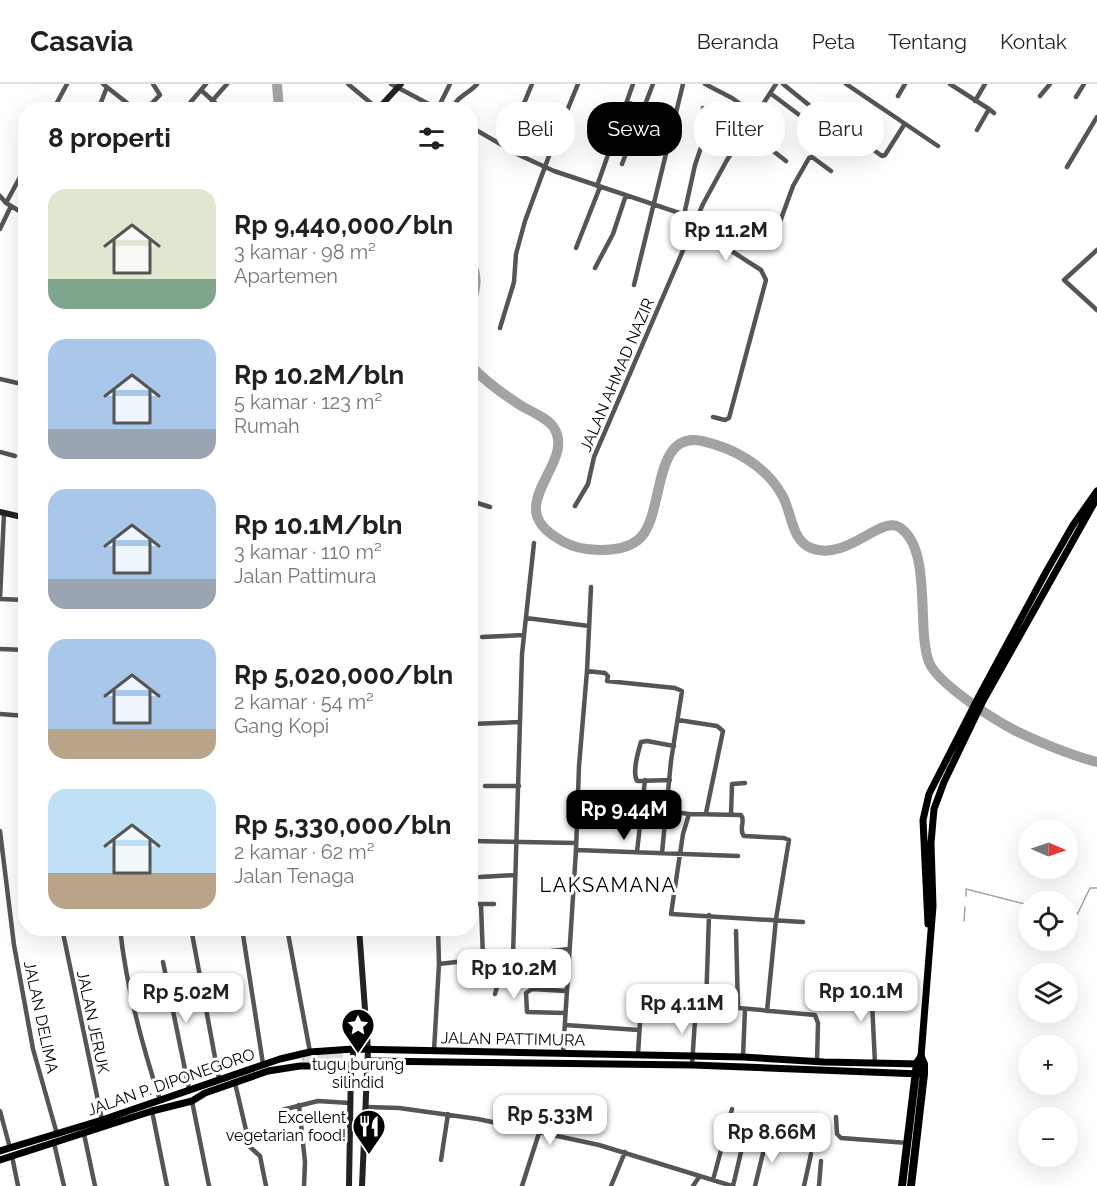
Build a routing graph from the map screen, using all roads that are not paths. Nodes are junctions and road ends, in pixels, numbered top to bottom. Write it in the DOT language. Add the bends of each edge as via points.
graph roads {
  1 [pos="67,84"];
  2 [pos="153,84"];
  3 [pos="206,84"];
  4 [pos="227,84"];
  5 [pos="348,84"];
  6 [pos="450,84"];
  7 [pos="477,84"];
  8 [pos="532,84"];
  9 [pos="578,84"];
  10 [pos="633,84"];
  11 [pos="653,84"];
  12 [pos="683,84"];
  13 [pos="705,84"];
  14 [pos="777,84"];
  15 [pos="783,84"];
  16 [pos="846,84"];
  17 [pos="905,84"];
  18 [pos="950,84"];
  19 [pos="985,84"];
  20 [pos="1050,84"];
  21 [pos="1084,84"];
  22 [pos="105,85"];
  23 [pos="396,85"];
  24 [pos="201,90"];
  25 [pos="770,93"];
  26 [pos="898,96"];
  27 [pos="1040,96"];
  28 [pos="1076,96"];
  29 [pos="212,101"];
  30 [pos="975,101"];
  31 [pos="57,102"];
  32 [pos="100,102"];
  33 [pos="126,102"];
  34 [pos="152,102"];
  35 [pos="191,102"];
  36 [pos="369,102"];
  37 [pos="383,102"];
  38 [pos="426,102"];
  39 [pos="442,102"];
  40 [pos="456,102"];
  41 [pos="525,102"];
  42 [pos="627,102"];
  43 [pos="646,102"];
  44 [pos="738,102"];
  45 [pos="764,102"];
  46 [pos="797,113"];
  47 [pos="1097,117"];
  48 [pos="904,124"];
  49 [pos="977,130"];
  50 [pos="478,131"];
  51 [pos="496,141"];
  52 [pos="938,146"];
  53 [pos="524,156"];
  54 [pos="608,156"];
  55 [pos="625,156"];
  56 [pos="698,156"];
  57 [pos="730,156"];
  58 [pos="780,156"];
  59 [pos="786,161"];
  60 [pos="622,164"];
  61 [pos="1067,166"];
  62 [pos="545,167"];
  63 [pos="831,171"];
  64 [pos="18,183"];
  65 [pos="598,186"];
  66 [pos="626,195"];
  67 [pos="0,196"];
  68 [pos="8,205"];
  69 [pos="654,205"];
  70 [pos="18,211"];
  71 [pos="684,215"];
  72 [pos="696,219"];
  73 [pos="725,227"];
  74 [pos="0,230"];
  75 [pos="576,248"];
  76 [pos="1097,250"];
  77 [pos="595,268"];
  78 [pos="634,285"];
  79 [pos="1097,310"];
  80 [pos="500,328"];
  81 [pos="0,379"];
  82 [pos="18,383"];
  83 [pos="713,417"];
  84 [pos="0,452"];
  85 [pos="15,456"];
  86 [pos="1097,491"];
  87 [pos="1097,498"];
  88 [pos="478,503"];
  89 [pos="575,506"];
  90 [pos="490,507"];
  91 [pos="2,513"];
  92 [pos="18,516"];
  93 [pos="534,543"];
  94 [pos="591,587"];
  95 [pos="0,599"];
  96 [pos="18,600"];
  97 [pos="526,618"];
  98 [pos="589,626"];
  99 [pos="1022,626"];
  100 [pos="524,636"];
  101 [pos="482,637"];
  102 [pos="0,649"];
  103 [pos="18,650"];
  104 [pos="587,671"];
  105 [pos="0,714"];
  106 [pos="18,715"];
  107 [pos="678,720"];
  108 [pos="520,722"];
  109 [pos="478,724"];
  110 [pos="674,746"];
  111 [pos="645,780"];
  112 [pos="670,780"];
  113 [pos="744,783"];
  114 [pos="485,786"];
  115 [pos="519,786"];
  116 [pos="642,807"];
  117 [pos="666,809"];
  118 [pos="706,813"];
  119 [pos="689,814"];
  120 [pos="731,815"];
  121 [pos="0,831"];
  122 [pos="478,841"];
  123 [pos="516,841"];
  124 [pos="576,843"];
  125 [pos="576,850"];
  126 [pos="637,852"];
  127 [pos="662,853"];
  128 [pos="680,853"];
  129 [pos="738,856"];
  130 [pos="514,874"];
  131 [pos="480,877"];
  132 [pos="494,904"];
  133 [pos="478,905"];
  134 [pos="481,905"];
  135 [pos="709,915"];
  136 [pos="776,919"];
  137 [pos="802,922"];
  138 [pos="736,931"];
  139 [pos="64,936"];
  140 [pos="121,936"];
  141 [pos="192,936"];
  142 [pos="243,936"];
  143 [pos="288,936"];
  144 [pos="360,936"];
  145 [pos="438,936"];
  146 [pos="929,937"];
  147 [pos="569,949"];
  148 [pos="513,956"];
  149 [pos="501,957"];
  150 [pos="483,958"];
  151 [pos="163,962"];
  152 [pos="438,964"];
  153 [pos="871,982"];
  154 [pos="566,991"];
  155 [pos="495,994"];
  156 [pos="696,1005"];
  157 [pos="706,1005"];
  158 [pos="738,1008"];
  159 [pos="745,1009"];
  160 [pos="767,1011"];
  161 [pos="565,1013"];
  162 [pos="367,1018"];
  163 [pos="565,1024"];
  164 [pos="639,1030"];
  165 [pos="353,1049"];
  166 [pos="368,1050"];
  167 [pos="434,1051"];
  168 [pos="310,1052"];
  169 [pos="563,1053"];
  170 [pos="638,1054"];
  171 [pos="692,1056"];
  172 [pos="743,1057"];
  173 [pos="368,1061"];
  174 [pos="921,1061"];
  175 [pos="817,1062"];
  176 [pos="875,1063"];
  177 [pos="263,1064"];
  178 [pos="692,1065"];
  179 [pos="351,1066"];
  180 [pos="920,1074"];
  181 [pos="219,1079"];
  182 [pos="235,1083"];
  183 [pos="189,1089"];
  184 [pos="160,1100"];
  185 [pos="192,1101"];
  186 [pos="350,1103"];
  187 [pos="298,1105"];
  188 [pos="367,1107"];
  189 [pos="732,1109"];
  190 [pos="282,1110"];
  191 [pos="153,1111"];
  192 [pos="0,1112"];
  193 [pos="448,1114"];
  194 [pos="836,1118"];
  195 [pos="102,1120"];
  196 [pos="746,1131"];
  197 [pos="539,1133"];
  198 [pos="786,1133"];
  199 [pos="57,1134"];
  200 [pos="84,1134"];
  201 [pos="54,1143"];
  202 [pos="908,1143"];
  203 [pos="10,1148"];
  204 [pos="0,1151"];
  205 [pos="625,1152"];
  206 [pos="811,1154"];
  207 [pos="12,1156"];
  208 [pos="0,1160"];
  209 [pos="441,1160"];
  210 [pos="821,1161"];
  211 [pos="699,1177"];
  212 [pos="712,1180"];
  213 [pos="18,1186"];
  214 [pos="64,1186"];
  215 [pos="94,1186"];
  216 [pos="167,1186"];
  217 [pos="209,1186"];
  218 [pos="267,1186"];
  219 [pos="304,1186"];
  220 [pos="349,1186"];
  221 [pos="362,1186"];
  222 [pos="522,1186"];
  223 [pos="611,1186"];
  224 [pos="693,1186"];
  225 [pos="733,1186"];
  226 [pos="755,1186"];
  227 [pos="804,1186"];
  228 [pos="819,1186"];
  229 [pos="902,1186"];
  230 [pos="911,1186"];
  1 -- 31 [label="street"];
  2 -- 34 [label="street" via="160,94"];
  3 -- 24 [label="street"];
  4 -- 29 [label="street"];
  5 -- 36 [label="street"];
  6 -- 39 [label="street"];
  7 -- 40 [label="street"];
  8 -- 41 [label="street"];
  9 -- 62 [label="street"];
  10 -- 42 [label="street"];
  11 -- 43 [label="street"];
  12 -- 69 [label="street"];
  13 -- 44 [label="street"];
  14 -- 25 [label="street, JALAN AHMAD NAZIR"];
  15 -- 48 [label="street" via="847,141 858,139 882,156"];
  16 -- 48 [label="street"];
  17 -- 26 [label="street"];
  18 -- 30 [label="street"];
  19 -- 30 [label="street"];
  20 -- 27 [label="street"];
  21 -- 28 [label="street"];
  22 -- 32 [label="street"];
  22 -- 33 [label="street"];
  23 -- 37 [label="street"];
  23 -- 38 [label="street"];
  24 -- 29 [label="street"];
  24 -- 35 [label="street"];
  25 -- 45 [label="street, JALAN AHMAD NAZIR"];
  25 -- 46 [label="street"];
  30 -- 49 [label="street" via="991,111"];
  47 -- 61 [label="street"];
  48 -- 52 [label="street"];
  50 -- 51 [label="street"];
  53 -- 62 [label="street"];
  54 -- 65 [label="street"];
  55 -- 60 [label="street"];
  56 -- 71 [label="street"];
  57 -- 72 [label="street, JALAN AHMAD NAZIR"];
  58 -- 59 [label="street"];
  62 -- 65 [label="street"];
  62 -- 80 [label="street" via="516,254 514,282"];
  63 -- 73 [label="street" via="809,158 793,186 772,242"];
  64 -- 68 [label="street"];
  65 -- 66 [label="street"];
  65 -- 75 [label="street"];
  66 -- 69 [label="street"];
  66 -- 77 [label="street" via="613,234"];
  67 -- 68 [label="street"];
  68 -- 70 [label="street"];
  68 -- 74 [label="street"];
  69 -- 71 [label="street"];
  69 -- 78 [label="street"];
  71 -- 72 [label="street"];
  72 -- 73 [label="street"];
  72 -- 89 [label="street, JALAN AHMAD NAZIR" via="594,457 588,484"];
  73 -- 83 [label="street" via="733,252 761,270 766,279 729,418"];
  76 -- 79 [label="street" via="1064,279"];
  81 -- 82 [label="street"];
  84 -- 85 [label="street"];
  86 -- 99 [label="main road" via="1073,525"];
  87 -- 99 [label="main road"];
  88 -- 90 [label="street"];
  91 -- 92 [label="street"];
  91 -- 95 [label="street"];
  93 -- 97 [label="street"];
  94 -- 98 [label="street"];
  95 -- 96 [label="street"];
  97 -- 98 [label="street"];
  97 -- 100 [label="street"];
  98 -- 104 [label="street"];
  99 -- 146 [label="main road" via="938,799 932,820 933,900"];
  99 -- 146 [label="main road" via="978,698 929,794 923,820"];
  100 -- 101 [label="street"];
  100 -- 108 [label="street"];
  102 -- 103 [label="street"];
  104 -- 107 [label="street" via="605,673 607,681 681,690"];
  104 -- 124 [label="street"];
  105 -- 106 [label="street"];
  107 -- 110 [label="street"];
  107 -- 118 [label="street" via="717,726 723,731"];
  108 -- 109 [label="street"];
  108 -- 115 [label="street"];
  110 -- 111 [label="street" via="640,743 635,778"];
  110 -- 112 [label="street"];
  111 -- 112 [label="street"];
  111 -- 116 [label="street"];
  112 -- 117 [label="street"];
  113 -- 120 [label="street" via="732,784"];
  114 -- 115 [label="street"];
  115 -- 123 [label="street"];
  116 -- 117 [label="street"];
  116 -- 126 [label="street"];
  117 -- 119 [label="street"];
  117 -- 127 [label="street"];
  118 -- 119 [label="street"];
  118 -- 120 [label="street"];
  119 -- 128 [label="street"];
  120 -- 136 [label="street" via="743,816 744,836 789,840"];
  121 -- 199 [label="street, JALAN DELIMA" via="14,945 33,1049"];
  122 -- 123 [label="street"];
  123 -- 124 [label="street"];
  123 -- 130 [label="street"];
  124 -- 125 [label="street"];
  125 -- 126 [label="street"];
  125 -- 147 [label="street"];
  126 -- 127 [label="street"];
  127 -- 128 [label="street"];
  128 -- 129 [label="street"];
  128 -- 135 [label="street" via="671,914"];
  130 -- 131 [label="street"];
  130 -- 148 [label="street"];
  132 -- 134 [label="street"];
  133 -- 134 [label="street"];
  134 -- 150 [label="street"];
  135 -- 136 [label="street"];
  135 -- 157 [label="street"];
  136 -- 137 [label="street"];
  136 -- 160 [label="street"];
  138 -- 158 [label="street"];
  139 -- 195 [label="street, JALAN JERUK"];
  140 -- 184 [label="street" via="125,970"];
  141 -- 181 [label="street"];
  142 -- 177 [label="street"];
  143 -- 168 [label="street"];
  144 -- 162 [label="street"];
  145 -- 152 [label="street"];
  146 -- 174 [label="main road"];
  147 -- 148 [label="street"];
  147 -- 154 [label="street"];
  148 -- 149 [label="street"];
  149 -- 150 [label="street"];
  149 -- 155 [label="street"];
  150 -- 152 [label="street"];
  151 -- 183 [label="street"];
  152 -- 167 [label="street"];
  153 -- 176 [label="street"];
  154 -- 161 [label="street"];
  154 -- 161 [label="street" via="532,989 526,993 527,1012"];
  156 -- 157 [label="street"];
  156 -- 164 [label="street" via="644,1005"];
  156 -- 171 [label="street"];
  157 -- 158 [label="street"];
  158 -- 159 [label="street"];
  159 -- 160 [label="street"];
  159 -- 172 [label="street"];
  160 -- 175 [label="street" via="815,1015"];
  161 -- 163 [label="street"];
  162 -- 165 [label="street"];
  162 -- 166 [label="street"];
  163 -- 164 [label="street"];
  163 -- 169 [label="street"];
  164 -- 170 [label="street"];
  165 -- 166 [label="main road, JALAN PATTIMURA"];
  165 -- 168 [label="main road, JALAN P. DIPONEGORO"];
  165 -- 179 [label="street"];
  166 -- 167 [label="main road, JALAN PATTIMURA"];
  166 -- 173 [label="street"];
  167 -- 169 [label="main road, JALAN PATTIMURA"];
  168 -- 177 [label="main road, JALAN P. DIPONEGORO"];
  169 -- 170 [label="main road, JALAN PATTIMURA"];
  170 -- 171 [label="main road, JALAN PATTIMURA"];
  171 -- 172 [label="main road, JALAN PATTIMURA"];
  171 -- 178 [label="street"];
  172 -- 175 [label="main road, JALAN PATTIMURA"];
  173 -- 178 [label="main road, JALAN PATTIMURA"];
  173 -- 179 [label="main road, JALAN PATTIMURA"];
  173 -- 188 [label="street"];
  174 -- 176 [label="main road, JALAN PATTIMURA"];
  174 -- 180 [label="highway"];
  175 -- 176 [label="main road, JALAN PATTIMURA"];
  177 -- 181 [label="main road, JALAN P. DIPONEGORO"];
  178 -- 180 [label="main road, JALAN PATTIMURA"];
  179 -- 182 [label="main road, JALAN PATTIMURA" via="283,1068"];
  179 -- 186 [label="street"];
  180 -- 202 [label="highway"];
  180 -- 230 [label="highway"];
  181 -- 183 [label="main road, JALAN P. DIPONEGORO"];
  182 -- 185 [label="main road, JALAN PATTIMURA"];
  182 -- 218 [label="street" via="250,1147 262,1159"];
  183 -- 184 [label="main road, JALAN P. DIPONEGORO"];
  184 -- 195 [label="main road, JALAN P. DIPONEGORO"];
  185 -- 191 [label="main road, JALAN PATTIMURA"];
  185 -- 217 [label="street"];
  186 -- 187 [label="street" via="318,1101"];
  186 -- 220 [label="street"];
  187 -- 190 [label="street"];
  187 -- 219 [label="street"];
  188 -- 193 [label="street"];
  188 -- 221 [label="street"];
  189 -- 212 [label="street"];
  191 -- 200 [label="main road, JALAN PATTIMURA"];
  191 -- 216 [label="street"];
  192 -- 203 [label="street"];
  193 -- 197 [label="street"];
  193 -- 209 [label="street"];
  194 -- 202 [label="street" via="841,1138"];
  195 -- 199 [label="main road, JALAN P. DIPONEGORO"];
  196 -- 225 [label="street"];
  197 -- 205 [label="street"];
  197 -- 222 [label="street"];
  198 -- 226 [label="street" via="788,1117 772,1116"];
  199 -- 203 [label="main road, JALAN P. DIPONEGORO"];
  200 -- 201 [label="main road, JALAN PATTIMURA"];
  200 -- 215 [label="street"];
  201 -- 207 [label="main road, JALAN PATTIMURA"];
  201 -- 214 [label="street"];
  202 -- 229 [label="highway"];
  203 -- 204 [label="main road, JALAN P. DIPONEGORO"];
  205 -- 211 [label="street"];
  205 -- 223 [label="street"];
  206 -- 227 [label="street"];
  207 -- 208 [label="main road, JALAN PATTIMURA"];
  207 -- 213 [label="street"];
  210 -- 228 [label="street"];
  211 -- 212 [label="street"];
  211 -- 224 [label="street"];
  212 -- 225 [label="street"];
}
